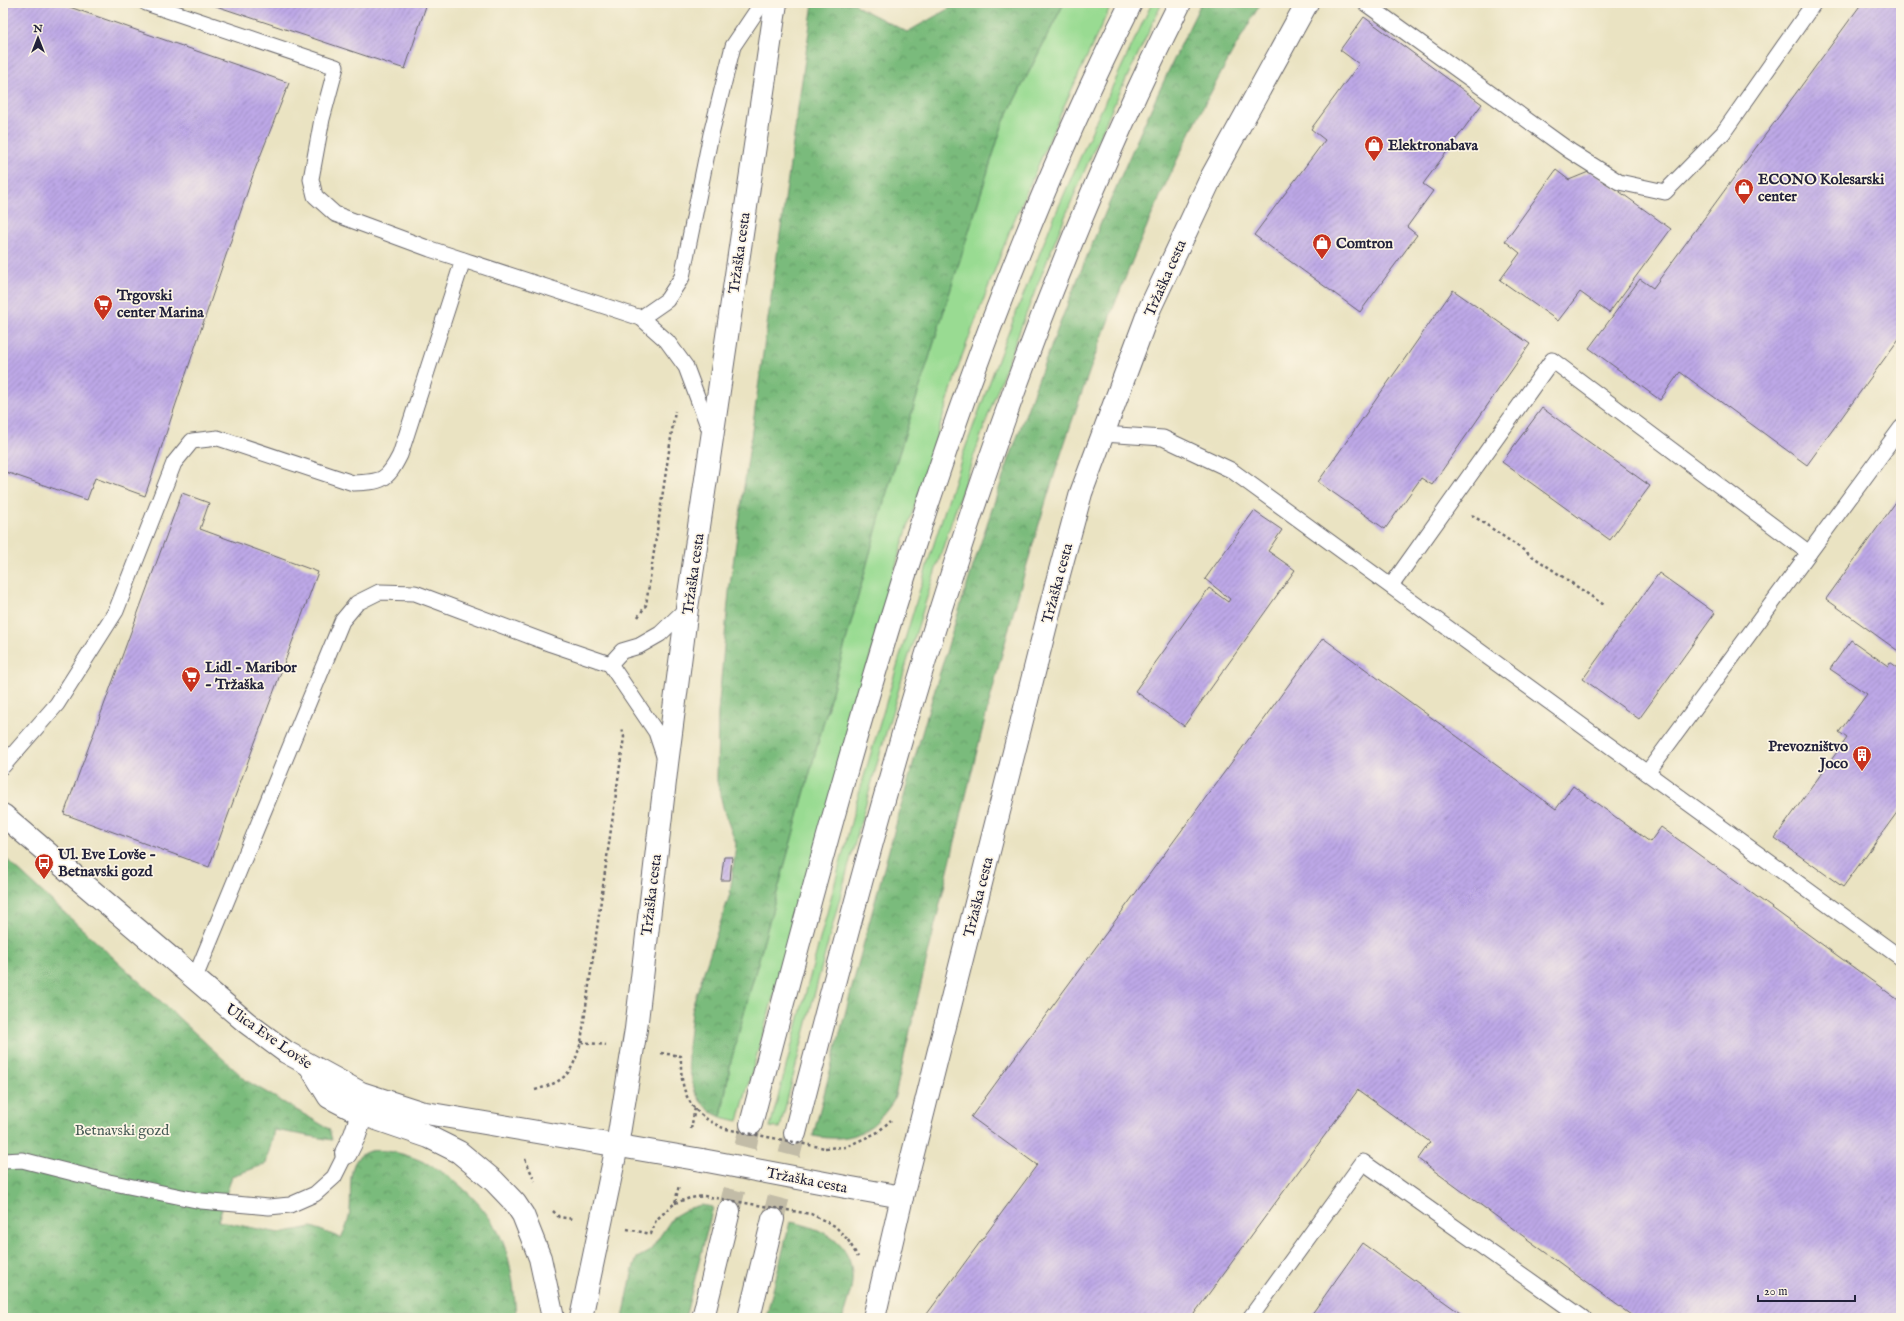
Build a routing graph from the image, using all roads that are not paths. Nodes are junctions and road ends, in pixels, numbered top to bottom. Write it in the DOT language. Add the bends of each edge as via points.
graph roads {
  1 [pos="146,3"];
  2 [pos="762,3"];
  3 [pos="776,3"];
  4 [pos="1131,3"];
  5 [pos="1180,3"];
  6 [pos="1308,3"];
  7 [pos="1365,3"];
  8 [pos="1814,3"];
  9 [pos="463,260"];
  10 [pos="642,318"];
  11 [pos="1901,428"];
  12 [pos="1103,434"];
  13 [pos="713,437"];
  14 [pos="1809,553"];
  15 [pos="1391,586"];
  16 [pos="687,608"];
  17 [pos="610,664"];
  18 [pos="667,764"];
  19 [pos="3,766"];
  20 [pos="1647,773"];
  21 [pos="3,816"];
  22 [pos="1901,958"];
  23 [pos="194,980"];
  24 [pos="309,1065"];
  25 [pos="362,1114"];
  26 [pos="752,1124"];
  27 [pos="796,1133"];
  28 [pos="616,1146"];
  29 [pos="346,1153"];
  30 [pos="3,1161"];
  31 [pos="902,1197"];
  32 [pos="730,1211"];
  33 [pos="774,1219"];
  34 [pos="553,1318"];
  35 [pos="581,1318"];
  36 [pos="703,1318"];
  37 [pos="749,1318"];
  38 [pos="874,1318"];
  39 [pos="1250,1318"];
  40 [pos="1583,1318"];
  1 -- 9 [label="lane" via="336,67 322,119 311,179 315,196 335,214"];
  2 -- 10 [label="lane" via="733,46 682,277 667,300"];
  3 -- 13 [label="main road, Tržaška cesta"];
  4 -- 26 [label="main road" via="1047,186 982,349 913,546 828,834"];
  5 -- 27 [label="main road" via="1126,115 1058,275 974,502 896,759 829,1000"];
  6 -- 12 [label="main road, Tržaška cesta" via="1212,176 1150,308"];
  7 -- 8 [label="lane" via="1570,152 1619,182 1665,192 1723,133"];
  9 -- 10 [label="lane"];
  9 -- 19 [label="lane" via="400,455 391,473 374,482 353,483 218,438 192,441 174,463 116,611 57,704"];
  10 -- 13 [label="lane" via="667,341 686,367"];
  11 -- 14 [label="lane"];
  12 -- 15 [label="lane" via="1163,438 1231,470"];
  12 -- 31 [label="main road, Tržaška cesta" via="1081,493 1056,585"];
  13 -- 16 [label="main road, Tržaška cesta"];
  14 -- 15 [label="lane" via="1552,360"];
  14 -- 20 [label="lane"];
  15 -- 20 [label="lane"];
  16 -- 17 [label="lane" via="660,634 639,646 622,651"];
  16 -- 18 [label="main road, Tržaška cesta"];
  17 -- 18 [label="lane" via="656,732"];
  17 -- 23 [label="lane" via="415,593 379,592 357,603 342,621"];
  18 -- 28 [label="main road, Tržaška cesta" via="636,1029"];
  20 -- 22 [label="lane"];
  21 -- 23 [label="main road, Ulica Eve Lovše"];
  23 -- 24 [label="main road, Ulica Eve Lovše" via="247,1024"];
  24 -- 25 [label="main road" via="329,1097"];
  24 -- 28 [label="main road, Ulica Eve Lovše" via="361,1093 420,1112"];
  25 -- 29 [label="main road"];
  25 -- 34 [label="main road" via="429,1137 459,1152 510,1198 523,1215 540,1258"];
  28 -- 31 [label="main road, Tržaška cesta, bridge"];
  28 -- 35 [label="main road, Tržaška cesta"];
  29 -- 30 [label="lane" via="334,1177 314,1194 290,1205 269,1207 201,1201 109,1182 22,1160"];
  31 -- 38 [label="main road, Tržaška cesta"];
  32 -- 36 [label="main road"];
  33 -- 37 [label="main road"];
  39 -- 40 [label="lane" via="1363,1162"];
}
